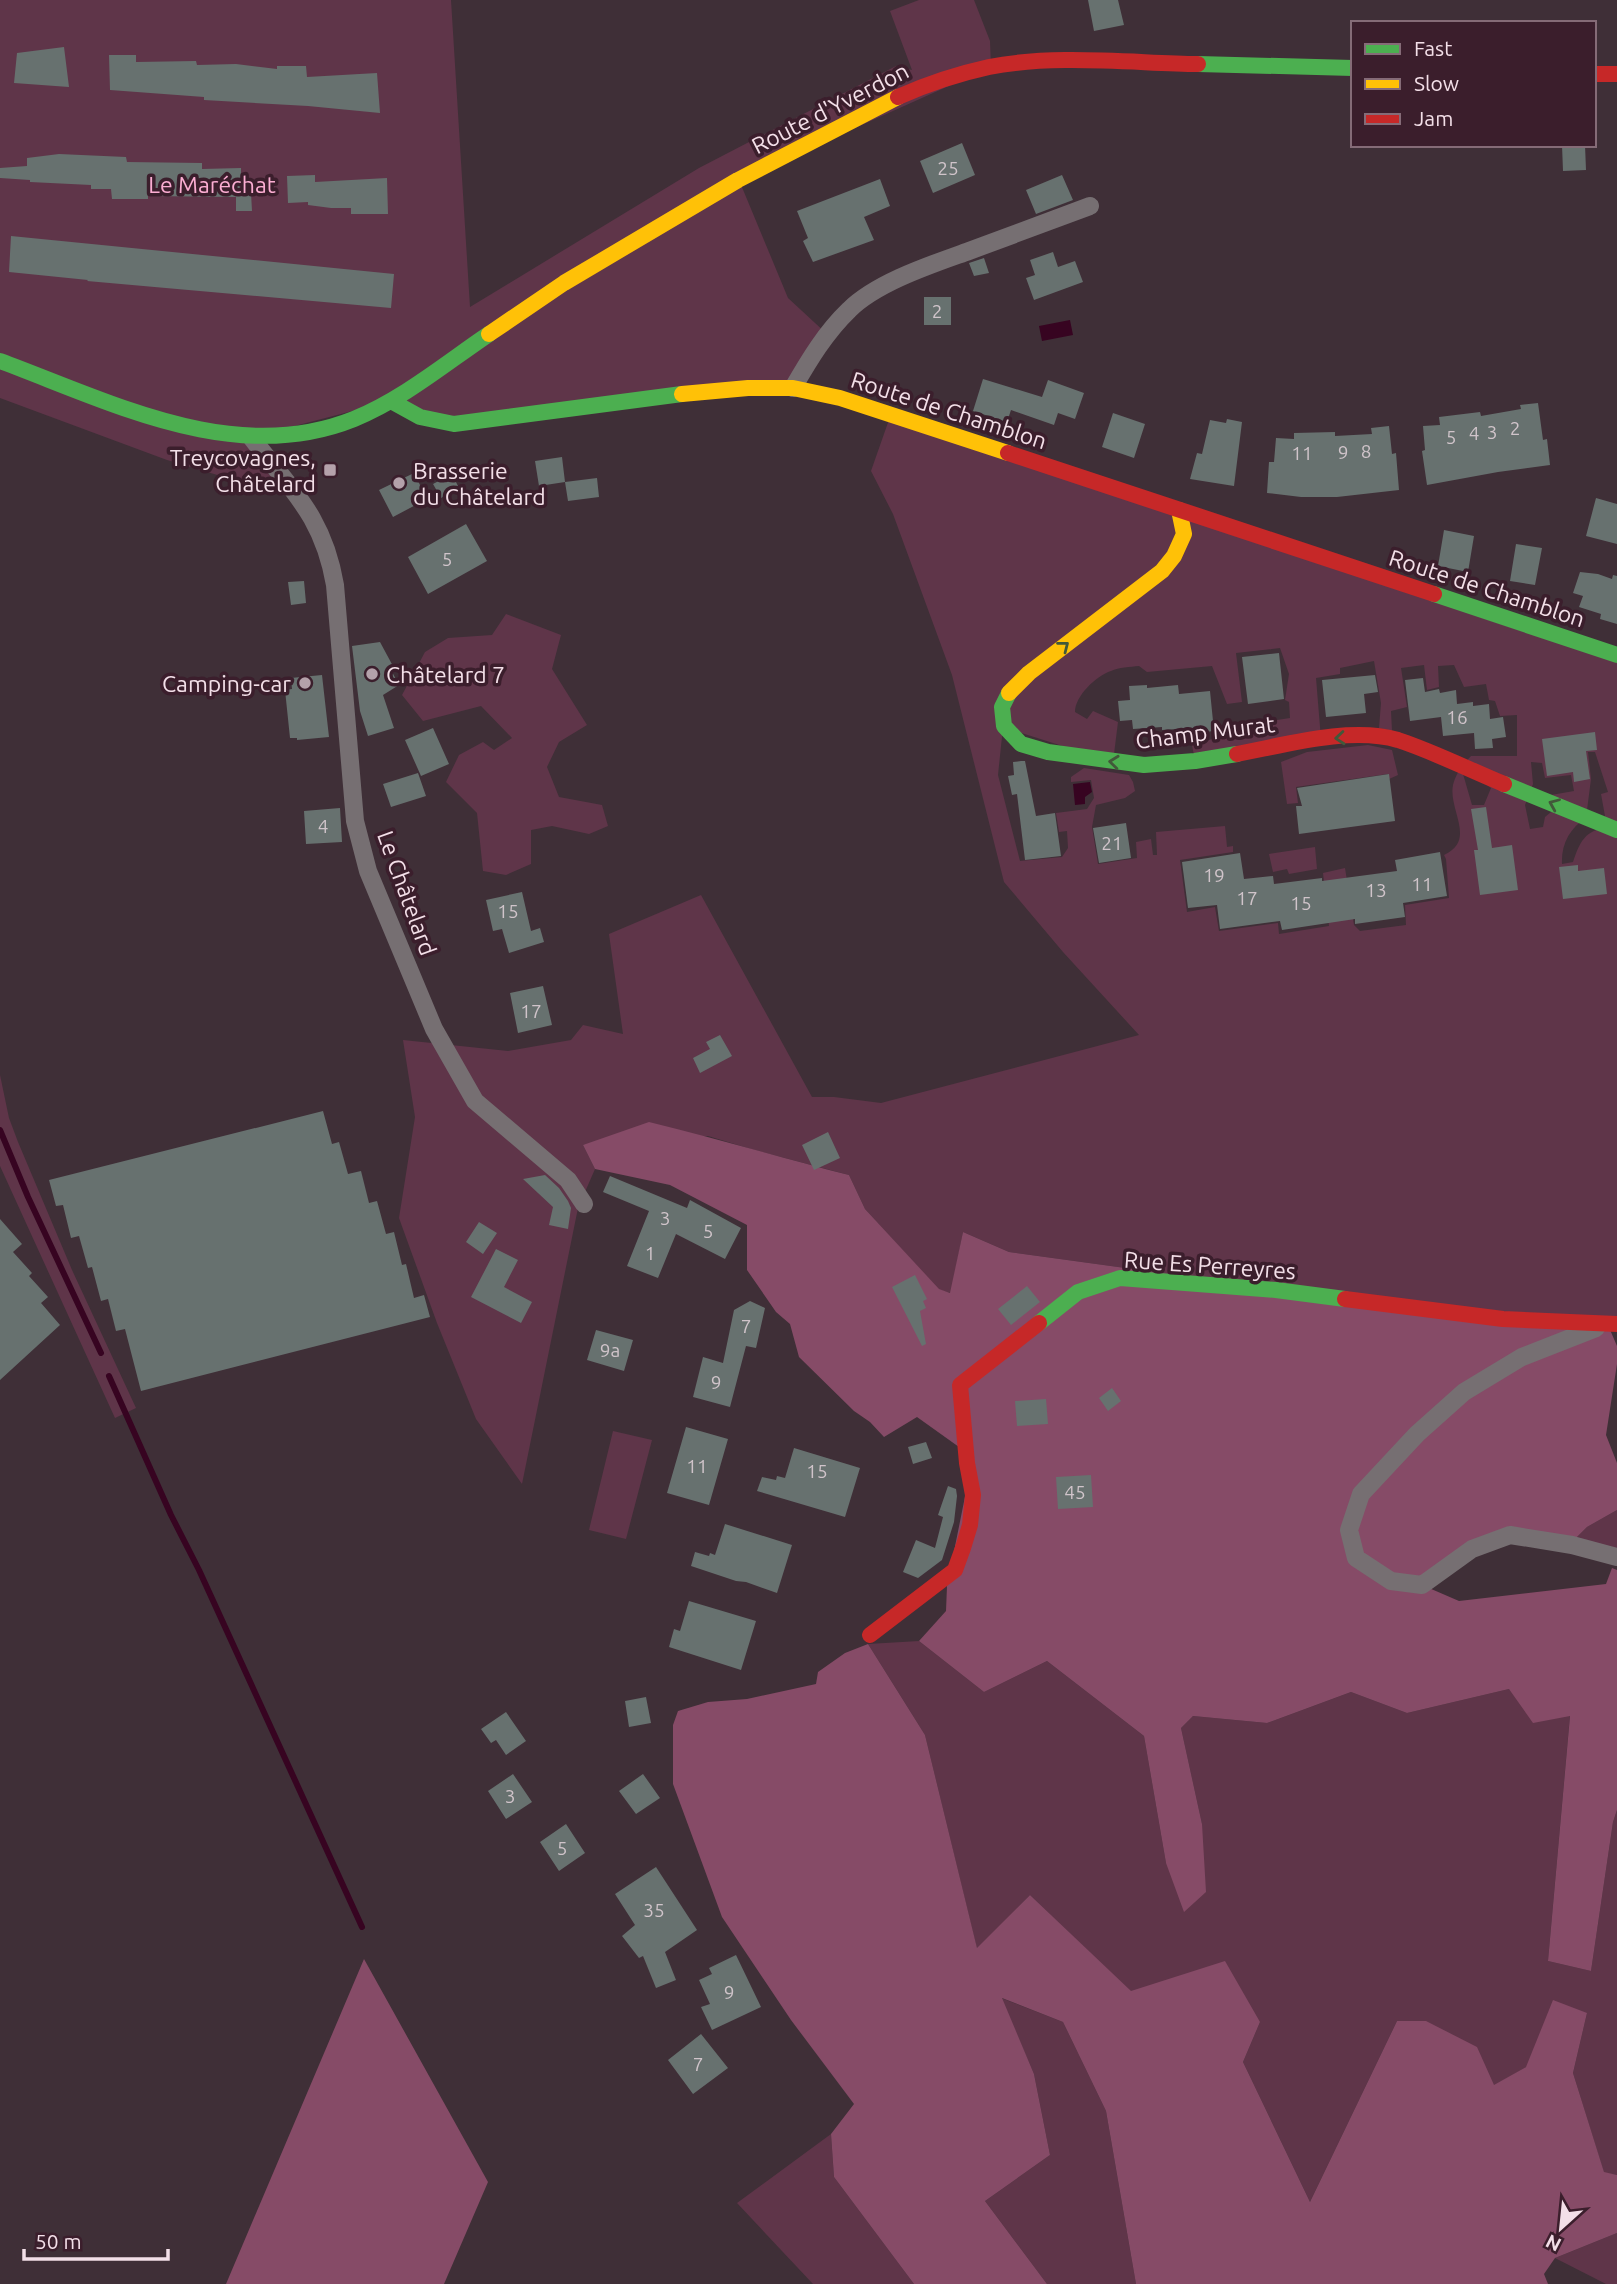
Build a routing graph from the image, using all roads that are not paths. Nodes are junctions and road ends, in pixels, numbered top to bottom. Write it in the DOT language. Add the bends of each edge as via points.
graph roads {
  1 [pos="1351,68"];
  2 [pos="1596,74"];
  3 [pos="1617,74"];
  4 [pos="1090,206"];
  5 [pos="0,361"];
  6 [pos="793,388"];
  7 [pos="391,401"];
  8 [pos="251,437"];
  9 [pos="1179,510"];
  10 [pos="1617,654"];
  11 [pos="1617,830"];
  12 [pos="584,1204"];
  13 [pos="1611,1324"];
  14 [pos="1617,1557"];
  15 [pos="870,1636"];
  1 -- 7 [label="street, Route d'Yverdon" via="1053,61 991,67 932,82 738,180 622,247"];
  2 -- 3 [label="street"];
  4 -- 6 [label="street" via="926,266 872,293 851,308 828,335"];
  5 -- 8 [label="street" via="149,415 202,431"];
  6 -- 7 [label="street, Route de Chamblon" via="685,394 454,424 415,417"];
  6 -- 9 [label="street, Route de Chamblon" via="841,398"];
  7 -- 8 [label="street" via="323,429"];
  8 -- 12 [label="street, Le Châtelard" via="314,520 330,558 355,821 368,871 434,1029 475,1101 568,1180"];
  9 -- 10 [label="street, Route de Chamblon"];
  11 -- 9 [label="street, Champ Murat, one-way" via="1397,740 1363,736 1321,739 1144,765 1086,759 1021,744 1004,726 1002,706 1010,690 1162,571 1184,534"];
  13 -- 14 [label="street" via="1522,1357 1464,1392 1361,1494 1349,1530 1356,1558 1391,1581 1422,1585 1472,1549 1510,1535"];
  13 -- 15 [label="street, Rue Es Perreyres" via="1503,1319 1276,1290 1120,1278 1078,1292 960,1385 973,1495 963,1548 955,1570"];
}
